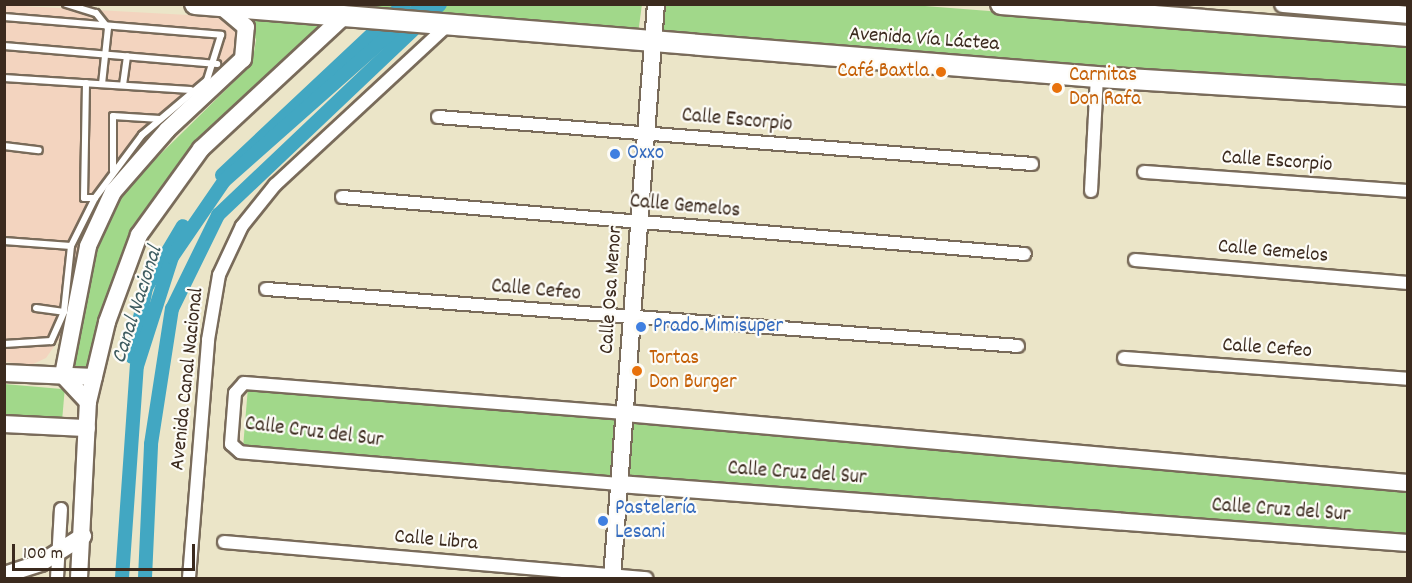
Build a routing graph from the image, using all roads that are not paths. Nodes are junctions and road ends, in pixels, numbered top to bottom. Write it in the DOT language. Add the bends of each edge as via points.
graph roads {
  1 [pos="66,4"];
  2 [pos="195,4"];
  3 [pos="656,4"];
  4 [pos="1001,4"];
  5 [pos="1284,4"];
  6 [pos="222,7"];
  7 [pos="1407,15"];
  8 [pos="344,16"];
  9 [pos="4,17"];
  10 [pos="106,24"];
  11 [pos="443,24"];
  12 [pos="1407,36"];
  13 [pos="653,42"];
  14 [pos="4,46"];
  15 [pos="106,55"];
  16 [pos="126,56"];
  17 [pos="217,64"];
  18 [pos="1097,77"];
  19 [pos="4,78"];
  20 [pos="86,83"];
  21 [pos="102,84"];
  22 [pos="123,85"];
  23 [pos="191,90"];
  24 [pos="1407,96"];
  25 [pos="438,117"];
  26 [pos="160,119"];
  27 [pos="646,133"];
  28 [pos="4,146"];
  29 [pos="39,150"];
  30 [pos="1032,164"];
  31 [pos="113,172"];
  32 [pos="1144,172"];
  33 [pos="1091,191"];
  34 [pos="1407,191"];
  35 [pos="342,197"];
  36 [pos="95,198"];
  37 [pos="639,223"];
  38 [pos="4,242"];
  39 [pos="71,246"];
  40 [pos="1025,254"];
  41 [pos="1135,260"];
  42 [pos="1407,283"];
  43 [pos="266,288"];
  44 [pos="36,308"];
  45 [pos="64,312"];
  46 [pos="632,318"];
  47 [pos="4,344"];
  48 [pos="1018,346"];
  49 [pos="1124,358"];
  50 [pos="4,373"];
  51 [pos="63,375"];
  52 [pos="94,377"];
  53 [pos="1407,379"];
  54 [pos="88,402"];
  55 [pos="625,413"];
  56 [pos="4,424"];
  57 [pos="87,428"];
  58 [pos="1407,483"];
  59 [pos="619,484"];
  60 [pos="61,509"];
  61 [pos="82,536"];
  62 [pos="224,542"];
  63 [pos="1407,543"];
  64 [pos="58,552"];
  65 [pos="4,575"];
  66 [pos="612,577"];
  67 [pos="57,579"];
  68 [pos="79,579"];
  69 [pos="189,579"];
  70 [pos="646,579"];
  1 -- 10 [label="lane" via="96,14"];
  2 -- 6 [label="main road, Avenida Vía Láctea"];
  3 -- 13 [label="street, Calle Osa Menor"];
  4 -- 12 [label="main road, Avenida Vía Láctea"];
  5 -- 7 [label="street"];
  6 -- 8 [label="main road, Avenida Vía Láctea"];
  6 -- 51 [label="street" via="246,27 248,49 113,192 80,274"];
  8 -- 11 [label="main road, Avenida Vía Láctea"];
  8 -- 52 [label="street" via="246,104 178,177 139,235"];
  9 -- 10 [label="lane"];
  10 -- 15 [label="lane"];
  10 -- 17 [label="lane" via="222,35"];
  11 -- 13 [label="main road, Avenida Vía Láctea"];
  11 -- 69 [label="street, Avenida Canal Nacional" via="275,185 242,226 219,275 208,340"];
  13 -- 18 [label="main road, Avenida Vía Láctea"];
  13 -- 27 [label="street, Calle Osa Menor"];
  14 -- 15 [label="lane"];
  15 -- 16 [label="lane"];
  15 -- 21 [label="lane"];
  16 -- 17 [label="lane"];
  16 -- 22 [label="lane"];
  17 -- 23 [label="lane" via="207,80"];
  18 -- 24 [label="main road, Avenida Vía Láctea"];
  18 -- 33 [label="street"];
  19 -- 20 [label="lane"];
  20 -- 21 [label="lane"];
  20 -- 36 [label="lane" via="84,198"];
  21 -- 22 [label="lane"];
  22 -- 23 [label="lane"];
  23 -- 26 [label="lane"];
  25 -- 27 [label="street, Calle Escorpio"];
  26 -- 31 [label="lane"];
  26 -- 31 [label="lane" via="113,116"];
  27 -- 30 [label="street, Calle Escorpio"];
  27 -- 37 [label="street, Calle Osa Menor"];
  28 -- 29 [label="lane"];
  31 -- 36 [label="lane"];
  32 -- 34 [label="street, Calle Escorpio"];
  35 -- 37 [label="street, Calle Gemelos"];
  36 -- 39 [label="lane"];
  37 -- 40 [label="street, Calle Gemelos"];
  37 -- 46 [label="street, Calle Osa Menor"];
  38 -- 39 [label="lane"];
  39 -- 45 [label="lane"];
  41 -- 42 [label="street, Calle Gemelos"];
  43 -- 46 [label="street, Calle Cefeo"];
  44 -- 45 [label="lane"];
  45 -- 47 [label="lane" via="51,341"];
  46 -- 48 [label="street, Calle Cefeo"];
  46 -- 55 [label="street, Calle Osa Menor"];
  49 -- 53 [label="street, Calle Cefeo"];
  50 -- 51 [label="street"];
  51 -- 52 [label="street"];
  51 -- 54 [label="street"];
  52 -- 54 [label="street"];
  54 -- 57 [label="street"];
  55 -- 58 [label="street, Calle Cruz del Sur"];
  55 -- 59 [label="street, Calle Osa Menor"];
  55 -- 59 [label="street, Calle Cruz del Sur" via="244,383 235,393 231,444 240,452"];
  56 -- 57 [label="street"];
  57 -- 61 [label="street"];
  59 -- 63 [label="street, Calle Cruz del Sur"];
  59 -- 66 [label="street, Calle Osa Menor"];
  60 -- 64 [label="street"];
  61 -- 64 [label="street"];
  61 -- 68 [label="street"];
  62 -- 66 [label="street, Calle Libra"];
  64 -- 65 [label="street" via="25,571"];
  64 -- 67 [label="street"];
  66 -- 70 [label="street, Calle Libra"];
}
